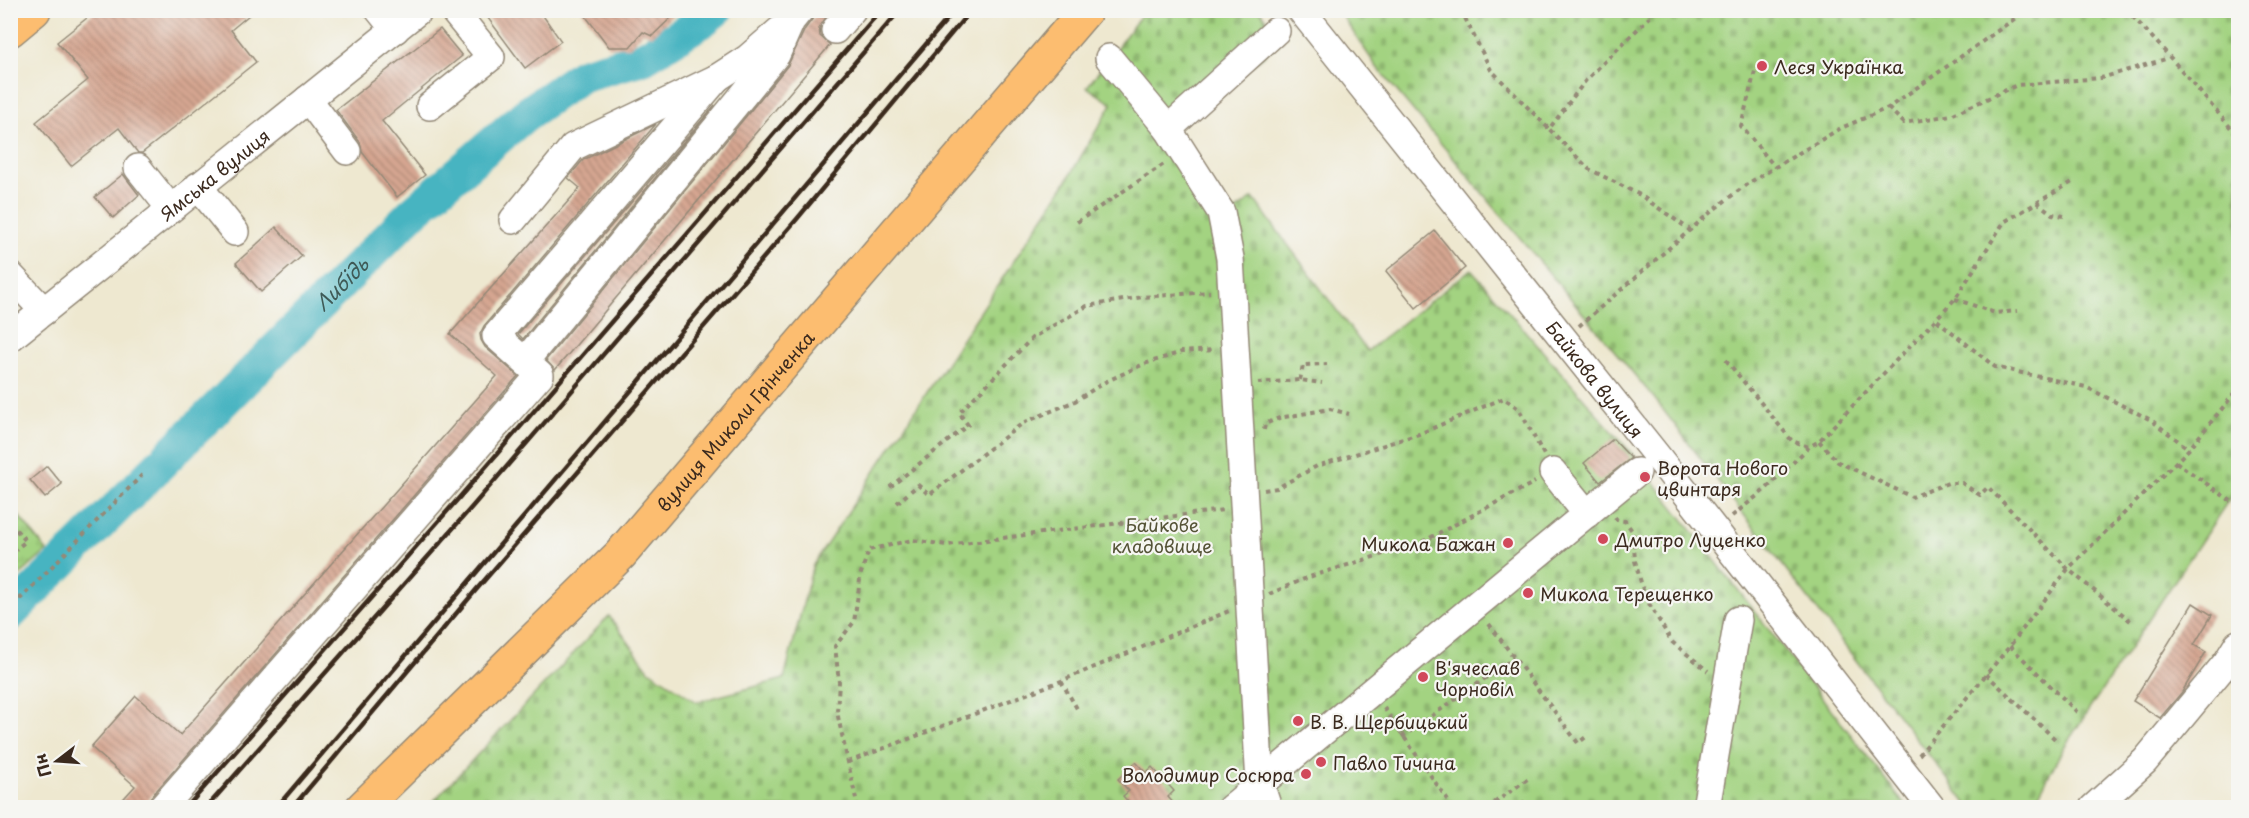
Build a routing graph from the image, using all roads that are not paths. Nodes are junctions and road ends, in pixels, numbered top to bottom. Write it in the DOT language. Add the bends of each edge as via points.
graph roads {
  1 [pos="34,10"];
  2 [pos="419,10"];
  3 [pos="453,10"];
  4 [pos="1086,10"];
  5 [pos="1301,10"];
  6 [pos="795,16"];
  7 [pos="387,20"];
  8 [pos="10,30"];
  9 [pos="1276,31"];
  10 [pos="1109,58"];
  11 [pos="717,78"];
  12 [pos="308,99"];
  13 [pos="430,106"];
  14 [pos="1168,129"];
  15 [pos="347,151"];
  16 [pos="138,168"];
  17 [pos="198,186"];
  18 [pos="170,208"];
  19 [pos="513,220"];
  20 [pos="235,232"];
  21 [pos="10,275"];
  22 [pos="44,311"];
  23 [pos="10,338"];
  24 [pos="525,361"];
  25 [pos="1646,466"];
  26 [pos="1553,472"];
  27 [pos="1595,508"];
  28 [pos="1738,620"];
  29 [pos="2238,644"];
  30 [pos="1264,796"];
  31 [pos="162,807"];
  32 [pos="362,807"];
  33 [pos="1231,807"];
  34 [pos="1706,807"];
  35 [pos="1932,807"];
  36 [pos="2093,807"];
  1 -- 8 [label="main road"];
  2 -- 7 [label="street, Ямська вулиця"];
  3 -- 13 [label="street" via="491,57"];
  4 -- 32 [label="main road, вулиця Миколи Грінченка" via="620,555"];
  5 -- 25 [label="street, Байкова вулиця" via="1563,340"];
  6 -- 11 [label="street" via="748,58"];
  6 -- 24 [label="street" via="776,55"];
  7 -- 12 [label="street, Ямська вулиця"];
  9 -- 14 [label="street"];
  10 -- 14 [label="street"];
  11 -- 19 [label="street" via="573,147"];
  11 -- 24 [label="street" via="496,336"];
  12 -- 15 [label="street"];
  12 -- 17 [label="street, Ямська вулиця"];
  14 -- 30 [label="street" via="1221,212 1230,258 1237,384 1252,499 1250,602"];
  16 -- 18 [label="street"];
  17 -- 18 [label="street, Ямська вулиця"];
  17 -- 20 [label="street"];
  18 -- 22 [label="street, Ямська вулиця"];
  21 -- 22 [label="street"];
  22 -- 23 [label="street, Ямська вулиця"];
  24 -- 31 [label="street" via="540,375"];
  25 -- 27 [label="street"];
  25 -- 35 [label="street, Байкова вулиця" via="1715,530"];
  26 -- 27 [label="street"];
  27 -- 30 [label="street"];
  28 -- 34 [label="street"];
  29 -- 36 [label="street" via="2145,762"];
  30 -- 33 [label="street"];
}
